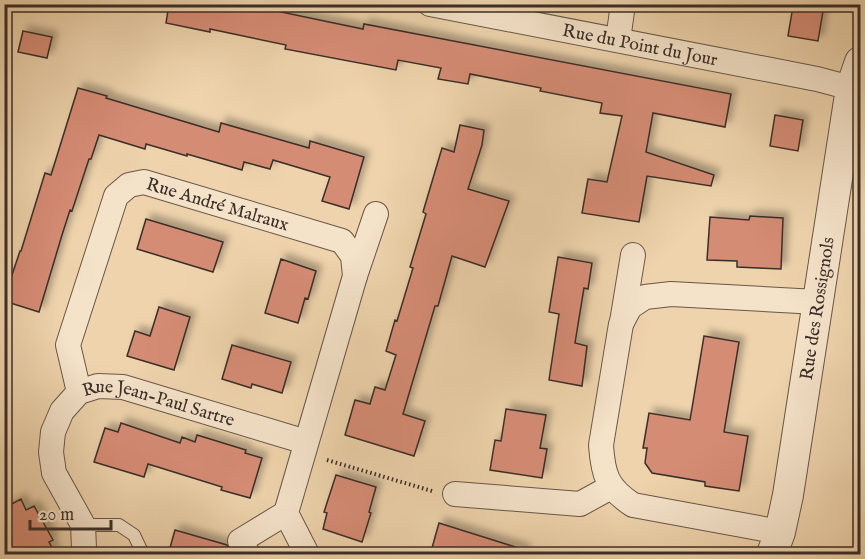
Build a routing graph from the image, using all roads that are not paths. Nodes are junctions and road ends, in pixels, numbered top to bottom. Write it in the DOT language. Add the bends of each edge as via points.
graph roads {
  1 [pos="430,4"];
  2 [pos="623,4"];
  3 [pos="618,40"];
  4 [pos="856,75"];
  5 [pos="376,214"];
  6 [pos="633,255"];
  7 [pos="356,276"];
  8 [pos="817,302"];
  9 [pos="621,324"];
  10 [pos="79,392"];
  11 [pos="305,448"];
  12 [pos="611,487"];
  13 [pos="454,494"];
  14 [pos="286,513"];
  15 [pos="83,525"];
  16 [pos="776,543"];
  17 [pos="244,553"];
  18 [pos="82,555"];
  19 [pos="143,555"];
  20 [pos="307,555"];
  1 -- 3 [label="street, Rue du Point du Jour"];
  2 -- 3 [label="street"];
  3 -- 4 [label="street, Rue du Point du Jour" via="817,79"];
  4 -- 8 [label="street, Rue des Rossignols"];
  5 -- 7 [label="street"];
  6 -- 9 [label="street"];
  7 -- 10 [label="street, Rue André Malraux" via="353,256 342,241 144,182 129,185 116,196 68,345"];
  7 -- 11 [label="street"];
  8 -- 9 [label="street" via="671,294 645,297 630,307"];
  8 -- 16 [label="street, Rue des Rossignols" via="788,495"];
  9 -- 12 [label="street" via="601,445 602,465"];
  10 -- 11 [label="street, Rue Jean-Paul Sartre" via="98,386 123,387"];
  10 -- 15 [label="street, Rue Jean-Paul Sartre" via="58,421 51,452 54,473"];
  11 -- 14 [label="street"];
  12 -- 13 [label="street" via="580,504"];
  12 -- 16 [label="street" via="633,505"];
  14 -- 17 [label="street" via="240,541"];
  14 -- 20 [label="street"];
  15 -- 18 [label="street"];
  15 -- 19 [label="lane" via="119,525 134,535"];
}
